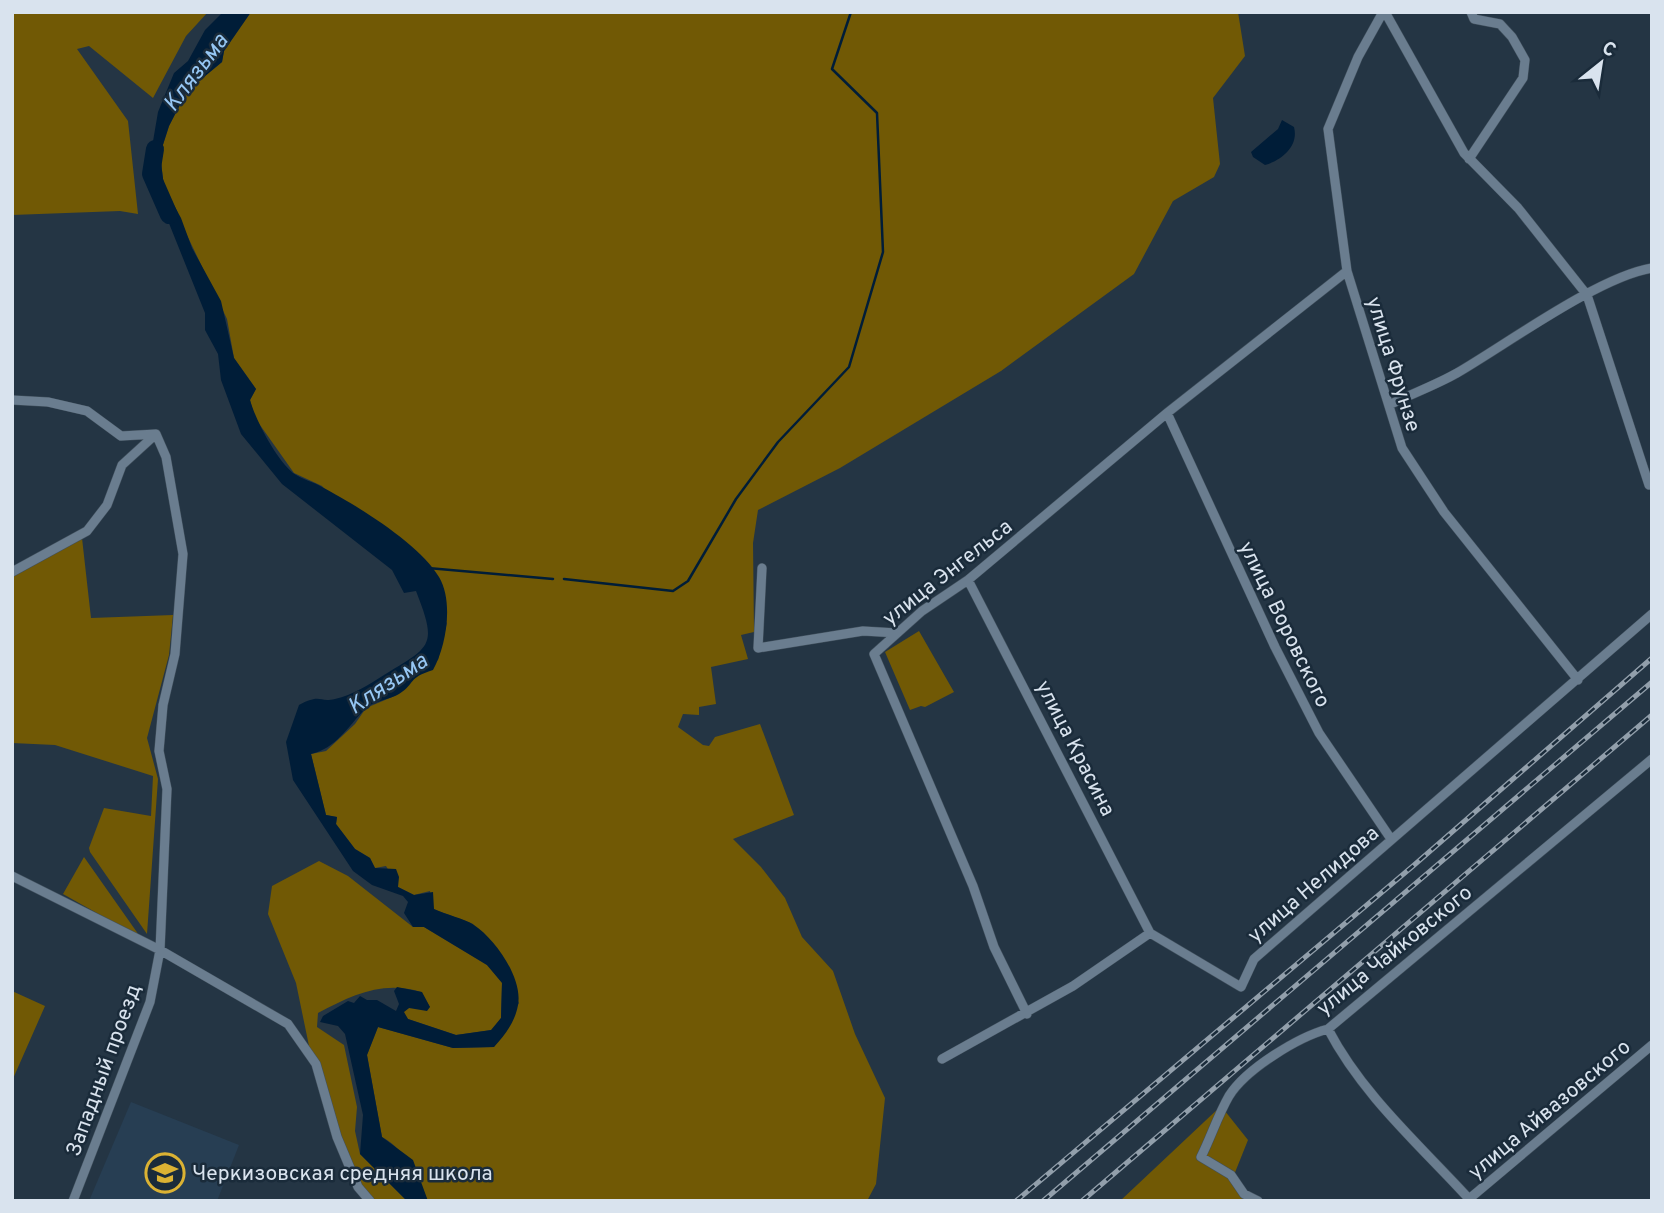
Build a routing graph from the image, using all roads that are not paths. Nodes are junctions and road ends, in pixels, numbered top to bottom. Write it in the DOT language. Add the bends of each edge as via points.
graph roads {
  1 [pos="1384,12"];
  2 [pos="1471,12"];
  3 [pos="1469,159"];
  4 [pos="1652,268"];
  5 [pos="1347,271"];
  6 [pos="1587,295"];
  7 [pos="12,400"];
  8 [pos="1389,405"];
  9 [pos="1167,413"];
  10 [pos="156,434"];
  11 [pos="1649,485"];
  12 [pos="762,568"];
  13 [pos="12,572"];
  14 [pos="968,580"];
  15 [pos="1652,614"];
  16 [pos="897,633"];
  17 [pos="1578,680"];
  18 [pos="1652,759"];
  19 [pos="1391,839"];
  20 [pos="12,876"];
  21 [pos="1150,933"];
  22 [pos="160,950"];
  23 [pos="1027,1014"];
  24 [pos="1328,1029"];
  25 [pos="1652,1045"];
  26 [pos="942,1059"];
  27 [pos="1470,1200"];
  28 [pos="73,1201"];
  29 [pos="370,1201"];
  30 [pos="1258,1201"];
  1 -- 3 [label="street"];
  1 -- 5 [label="street, улица Фрунзе" via="1358,57 1328,129"];
  2 -- 3 [label="street" via="1474,19 1500,24 1525,60 1523,78"];
  3 -- 6 [label="street" via="1518,208"];
  4 -- 6 [label="street"];
  5 -- 8 [label="street, улица Фрунзе"];
  5 -- 9 [label="street, улица Энгельса"];
  6 -- 8 [label="street" via="1454,375"];
  6 -- 11 [label="street"];
  7 -- 10 [label="street" via="87,411 121,436"];
  8 -- 17 [label="street, улица Фрунзе" via="1402,448 1444,512"];
  9 -- 14 [label="street, улица Энгельса"];
  9 -- 19 [label="street, улица Воровского" via="1319,733"];
  10 -- 13 [label="street" via="122,465 107,505 87,531"];
  10 -- 22 [label="street, Западный проезд" via="166,457 183,554 176,654 163,705 159,751 167,789"];
  12 -- 16 [label="street" via="758,648 863,631"];
  14 -- 16 [label="street, улица Энгельса"];
  14 -- 21 [label="street, улица Красина"];
  15 -- 17 [label="street, улица Нелидова"];
  16 -- 23 [label="street, улица Энгельса" via="874,654 974,886 994,947"];
  17 -- 19 [label="street, улица Нелидова"];
  18 -- 24 [label="street, улица Чайковского"];
  19 -- 21 [label="street, улица Нелидова" via="1254,959 1241,987"];
  20 -- 22 [label="street"];
  21 -- 23 [label="street"];
  22 -- 28 [label="street, Западный проезд" via="150,1002"];
  22 -- 29 [label="street" via="288,1024 316,1064 337,1137 358,1187"];
  23 -- 26 [label="street"];
  24 -- 27 [label="street" via="1406,1134"];
  24 -- 30 [label="street, улица Чайковского" via="1307,1035 1244,1079 1230,1095 1202,1157 1231,1175 1244,1194"];
  25 -- 27 [label="street, улица Айвазовского"];
}
